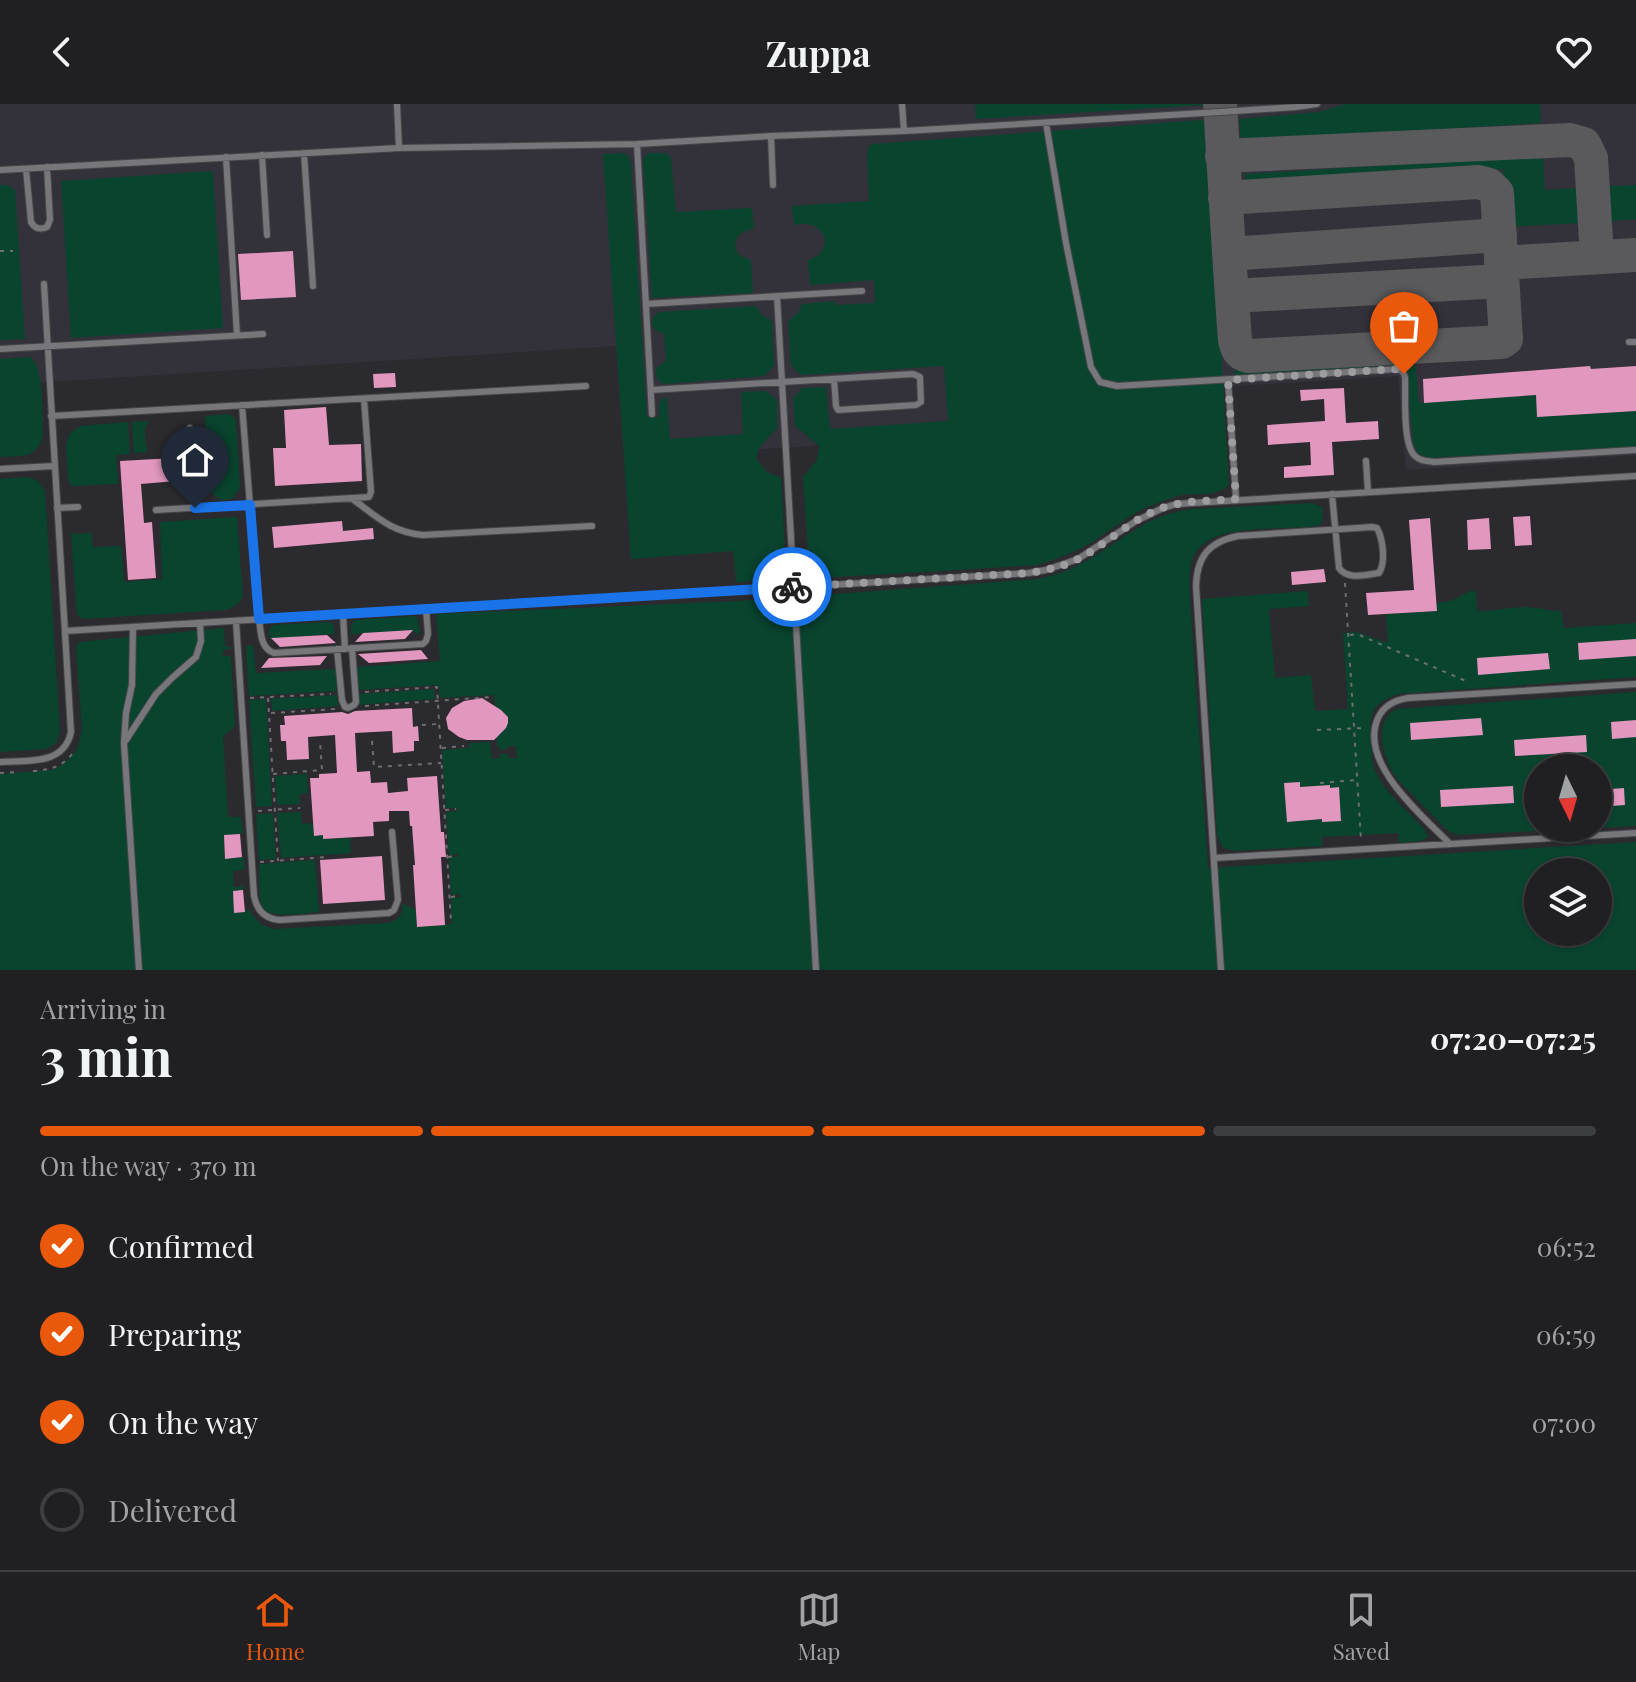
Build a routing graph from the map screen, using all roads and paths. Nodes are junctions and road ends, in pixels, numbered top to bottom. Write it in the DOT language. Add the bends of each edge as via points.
graph roads {
  1 [pos="397,104"];
  2 [pos="902,104"];
  3 [pos="1317,104"];
  4 [pos="1046,123"];
  5 [pos="904,131"];
  6 [pos="771,136"];
  7 [pos="637,144"];
  8 [pos="399,148"];
  9 [pos="304,153"];
  10 [pos="262,155"];
  11 [pos="226,157"];
  12 [pos="47,167"];
  13 [pos="26,169"];
  14 [pos="0,170"];
  15 [pos="773,185"];
  16 [pos="267,235"];
  17 [pos="0,251"];
  18 [pos="13,251"];
  19 [pos="44,284"];
  20 [pos="313,286"];
  21 [pos="862,291"];
  22 [pos="777,296"];
  23 [pos="646,304"];
  24 [pos="263,334"];
  25 [pos="237,335"];
  26 [pos="47,347"];
  27 [pos="0,349"];
  28 [pos="834,379"];
  29 [pos="1228,380"];
  30 [pos="782,382"];
  31 [pos="586,386"];
  32 [pos="651,390"];
  33 [pos="364,399"];
  34 [pos="242,405"];
  35 [pos="652,414"];
  36 [pos="51,416"];
  37 [pos="190,428"];
  38 [pos="1636,450"];
  39 [pos="1366,461"];
  40 [pos="54,466"];
  41 [pos="0,469"];
  42 [pos="1636,476"];
  43 [pos="1368,492"];
  44 [pos="1332,494"];
  45 [pos="353,499"];
  46 [pos="1236,499"];
  47 [pos="250,505"];
  48 [pos="78,507"];
  49 [pos="57,508"];
  50 [pos="195,508"];
  51 [pos="156,510"];
  52 [pos="592,526"];
  53 [pos="1336,530"];
  54 [pos="1345,575"];
  55 [pos="794,587"];
  56 [pos="426,608"];
  57 [pos="343,614"];
  58 [pos="259,619"];
  59 [pos="236,621"];
  60 [pos="200,623"];
  61 [pos="133,627"];
  62 [pos="65,631"];
  63 [pos="1349,635"];
  64 [pos="345,649"];
  65 [pos="1636,684"];
  66 [pos="355,692"];
  67 [pos="341,693"];
  68 [pos="1467,694"];
  69 [pos="268,697"];
  70 [pos="491,697"];
  71 [pos="243,699"];
  72 [pos="437,701"];
  73 [pos="349,708"];
  74 [pos="269,713"];
  75 [pos="439,724"];
  76 [pos="422,725"];
  77 [pos="1375,728"];
  78 [pos="1354,729"];
  79 [pos="1317,730"];
  80 [pos="320,741"];
  81 [pos="372,741"];
  82 [pos="124,743"];
  83 [pos="464,746"];
  84 [pos="440,748"];
  85 [pos="0,762"];
  86 [pos="441,763"];
  87 [pos="273,774"];
  88 [pos="1357,780"];
  89 [pos="1320,783"];
  90 [pos="300,808"];
  91 [pos="456,809"];
  92 [pos="275,810"];
  93 [pos="444,810"];
  94 [pos="249,811"];
  95 [pos="392,832"];
  96 [pos="1636,833"];
  97 [pos="1450,844"];
  98 [pos="1361,849"];
  99 [pos="458,856"];
  100 [pos="327,857"];
  101 [pos="447,857"];
  102 [pos="1214,858"];
  103 [pos="278,861"];
  104 [pos="252,862"];
  105 [pos="460,896"];
  106 [pos="450,897"];
  107 [pos="451,922"];
  108 [pos="139,970"];
  109 [pos="816,970"];
  110 [pos="1221,970"];
  1 -- 8 [label="lane"];
  2 -- 5 [label="lane"];
  3 -- 4 [label="lane"];
  4 -- 5 [label="lane"];
  4 -- 29 [label="lane" via="1096,379 1117,386"];
  5 -- 6 [label="lane"];
  6 -- 7 [label="lane"];
  6 -- 15 [label="lane"];
  7 -- 8 [label="lane"];
  7 -- 23 [label="lane"];
  8 -- 9 [label="lane"];
  9 -- 10 [label="lane"];
  9 -- 20 [label="lane"];
  10 -- 11 [label="lane"];
  10 -- 16 [label="lane"];
  11 -- 12 [label="lane"];
  11 -- 25 [label="lane"];
  12 -- 13 [label="lane"];
  12 -- 13 [label="lane" via="50,220 39,229 31,222"];
  13 -- 14 [label="lane"];
  17 -- 18 [label="path"];
  19 -- 26 [label="lane"];
  21 -- 22 [label="lane"];
  22 -- 23 [label="lane"];
  22 -- 30 [label="lane"];
  23 -- 32 [label="lane"];
  24 -- 25 [label="lane"];
  25 -- 26 [label="lane"];
  26 -- 27 [label="lane"];
  26 -- 36 [label="lane"];
  28 -- 28 [label="lane" via="840,410 921,402 917,374"];
  28 -- 30 [label="lane"];
  29 -- 38 [label="lane" via="1401,370 1410,449 1428,462"];
  29 -- 46 [label="lane"];
  30 -- 32 [label="lane"];
  30 -- 55 [label="lane"];
  31 -- 33 [label="lane"];
  32 -- 35 [label="lane"];
  33 -- 34 [label="lane"];
  33 -- 45 [label="lane" via="371,492"];
  34 -- 36 [label="lane"];
  34 -- 47 [label="lane"];
  36 -- 40 [label="lane"];
  37 -- 50 [label="lane"];
  39 -- 43 [label="lane"];
  40 -- 41 [label="lane"];
  40 -- 49 [label="lane"];
  42 -- 43 [label="lane"];
  43 -- 44 [label="lane"];
  44 -- 46 [label="lane"];
  44 -- 53 [label="lane"];
  45 -- 47 [label="lane"];
  45 -- 52 [label="lane" via="388,526 411,534"];
  46 -- 55 [label="lane" via="1163,508 1078,559 1046,570"];
  47 -- 50 [label="lane"];
  47 -- 58 [label="lane"];
  48 -- 49 [label="lane"];
  49 -- 62 [label="lane"];
  50 -- 51 [label="lane"];
  53 -- 54 [label="lane" via="1339,568"];
  53 -- 54 [label="lane" via="1372,527 1380,532 1382,569"];
  53 -- 102 [label="lane" via="1224,539 1211,547 1197,571"];
  54 -- 63 [label="path"];
  55 -- 56 [label="lane"];
  55 -- 109 [label="lane"];
  56 -- 57 [label="lane"];
  56 -- 64 [label="lane" via="428,634 423,644"];
  57 -- 58 [label="lane"];
  57 -- 64 [label="lane"];
  58 -- 59 [label="lane"];
  58 -- 64 [label="lane" via="264,647 270,652"];
  59 -- 60 [label="lane"];
  59 -- 71 [label="lane"];
  60 -- 61 [label="lane"];
  60 -- 82 [label="lane" via="196,657 156,694"];
  61 -- 62 [label="lane"];
  61 -- 82 [label="lane"];
  62 -- 85 [label="lane" via="68,743 50,758"];
  63 -- 68 [label="path" via="1466,681"];
  63 -- 78 [label="path"];
  64 -- 66 [label="lane"];
  64 -- 67 [label="lane"];
  65 -- 68 [label="lane"];
  66 -- 72 [label="path" via="437,687"];
  66 -- 73 [label="lane" via="356,702"];
  67 -- 69 [label="path"];
  67 -- 73 [label="lane"];
  68 -- 77 [label="lane" via="1395,701 1383,709"];
  69 -- 71 [label="path"];
  69 -- 74 [label="path"];
  70 -- 72 [label="path"];
  71 -- 94 [label="lane"];
  72 -- 73 [label="path"];
  72 -- 75 [label="path"];
  73 -- 74 [label="path"];
  74 -- 87 [label="path"];
  75 -- 76 [label="path"];
  75 -- 84 [label="path"];
  77 -- 78 [label="path"];
  77 -- 97 [label="lane" via="1388,778"];
  78 -- 79 [label="path"];
  78 -- 88 [label="path"];
  80 -- 87 [label="path" via="322,770"];
  81 -- 86 [label="path" via="374,767"];
  82 -- 108 [label="lane"];
  83 -- 84 [label="path"];
  84 -- 86 [label="path"];
  86 -- 93 [label="path"];
  87 -- 92 [label="path"];
  88 -- 89 [label="path"];
  88 -- 98 [label="path"];
  90 -- 92 [label="path"];
  91 -- 93 [label="path"];
  92 -- 94 [label="path"];
  92 -- 103 [label="path"];
  93 -- 101 [label="path"];
  94 -- 104 [label="lane"];
  95 -- 104 [label="lane" via="398,900 389,913 272,920 256,904"];
  96 -- 97 [label="lane"];
  97 -- 98 [label="lane"];
  98 -- 102 [label="lane"];
  99 -- 101 [label="path"];
  100 -- 103 [label="path"];
  101 -- 106 [label="path"];
  102 -- 110 [label="lane"];
  103 -- 104 [label="path"];
  105 -- 106 [label="path"];
  106 -- 107 [label="path"];
}
